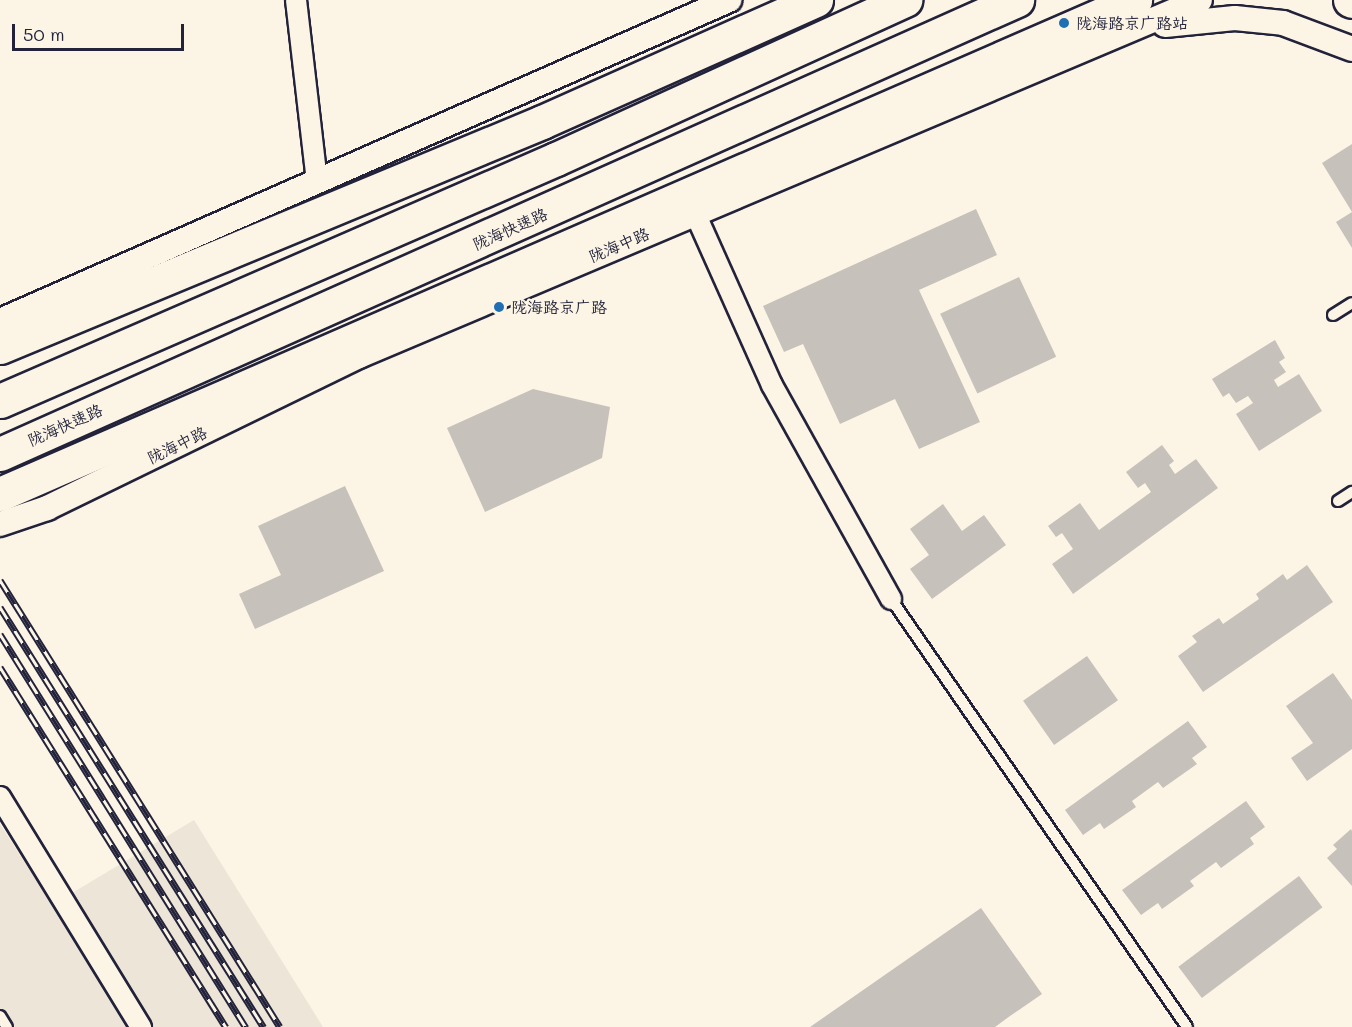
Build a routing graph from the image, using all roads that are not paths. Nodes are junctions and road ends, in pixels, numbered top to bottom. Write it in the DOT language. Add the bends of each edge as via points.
graph roads {
  1 [pos="296,0"];
  2 [pos="729,0"];
  3 [pos="816,0"];
  4 [pos="905,0"];
  5 [pos="1017,0"];
  6 [pos="1135,0"];
  7 [pos="1200,0"];
  8 [pos="1121,33"];
  9 [pos="1352,49"];
  10 [pos="317,181"];
  11 [pos="695,213"];
  12 [pos="1352,303"];
  13 [pos="1333,315"];
  14 [pos="0,321"];
  15 [pos="0,347"];
  16 [pos="0,401"];
  17 [pos="0,454"];
  18 [pos="1352,492"];
  19 [pos="0,494"];
  20 [pos="1338,501"];
  21 [pos="0,524"];
  22 [pos="891,599"];
  23 [pos="0,797"];
  24 [pos="0,1016"];
  25 [pos="7,1027"];
  26 [pos="141,1027"];
  27 [pos="1187,1027"];
  1 -- 10 [label="street"];
  2 -- 10 [label="street"];
  3 -- 15 [label="highway" via="542,122"];
  4 -- 16 [label="highway" via="556,159"];
  5 -- 17 [label="highway, 陇海快速路"];
  6 -- 19 [label="highway"];
  7 -- 8 [label="street, 陇海中路"];
  8 -- 9 [label="street" via="1196,20 1235,18 1283,23"];
  8 -- 11 [label="street, 陇海中路"];
  10 -- 14 [label="street"];
  11 -- 21 [label="street, 陇海中路" via="359,356 47,508"];
  11 -- 22 [label="street" via="772,385"];
  12 -- 13 [label="lane"];
  18 -- 20 [label="lane"];
  22 -- 27 [label="lane"];
  23 -- 26 [label="street"];
  24 -- 25 [label="lane"];
}
